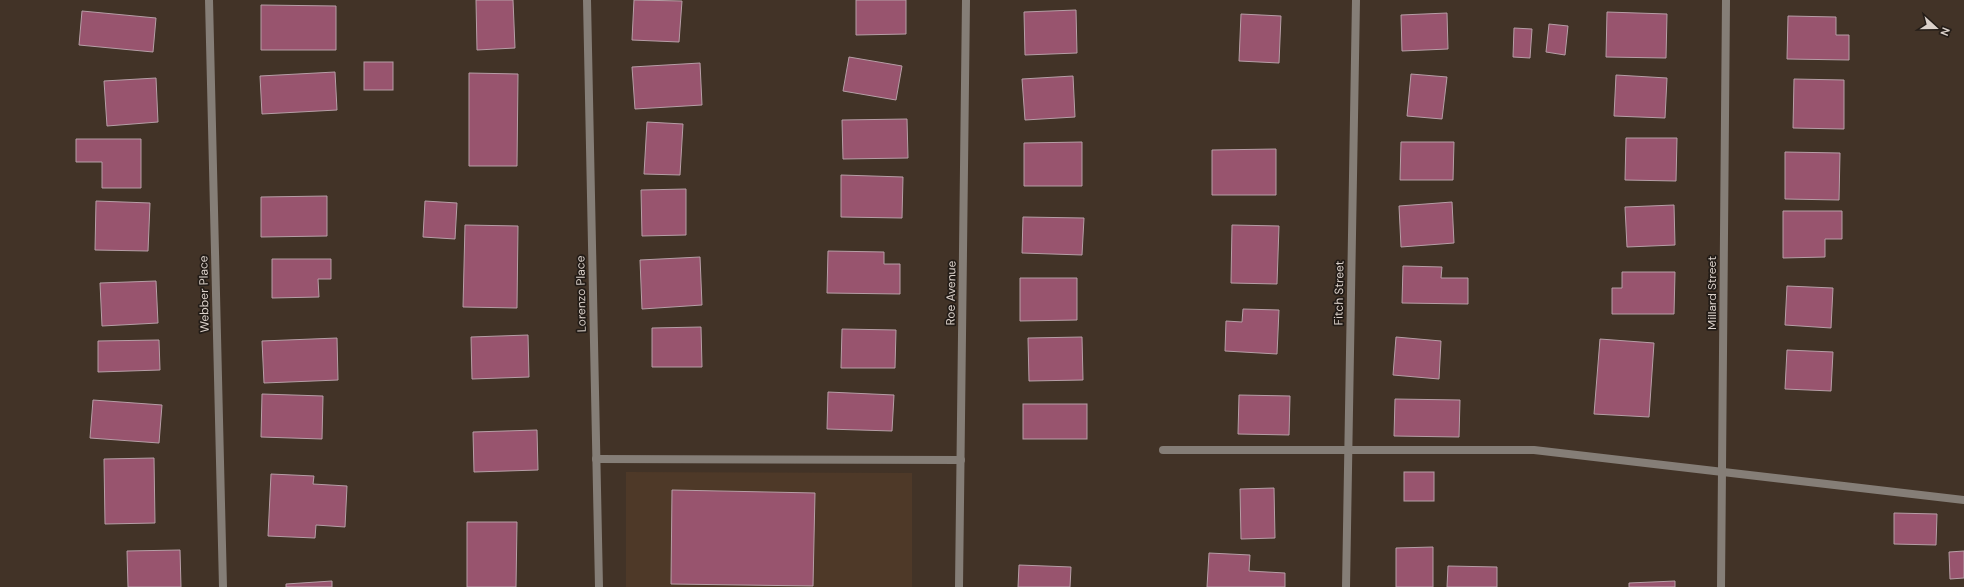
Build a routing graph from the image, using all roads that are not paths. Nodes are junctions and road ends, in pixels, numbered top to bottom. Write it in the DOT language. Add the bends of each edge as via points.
graph roads {
  1 [pos="209,0"];
  2 [pos="587,0"];
  3 [pos="966,0"];
  4 [pos="1356,0"];
  5 [pos="1726,0"];
  6 [pos="1162,450"];
  7 [pos="1349,450"];
  8 [pos="596,459"];
  9 [pos="961,460"];
  10 [pos="1722,472"];
  11 [pos="1964,500"];
  12 [pos="223,587"];
  13 [pos="598,587"];
  14 [pos="959,587"];
  15 [pos="1346,587"];
  16 [pos="1721,587"];
  1 -- 12 [label="street, Webber Place"];
  2 -- 8 [label="street, Lorenzo Place"];
  3 -- 9 [label="street, Roe Avenue"];
  4 -- 7 [label="street, Fitch Street"];
  5 -- 10 [label="street, Millard Street"];
  6 -- 7 [label="street"];
  7 -- 10 [label="street" via="1534,450"];
  7 -- 15 [label="street, Fitch Street"];
  8 -- 9 [label="street"];
  8 -- 13 [label="street, Lorenzo Place"];
  9 -- 14 [label="street, Roe Avenue"];
  10 -- 11 [label="street"];
  10 -- 16 [label="street, Millard Street"];
}
